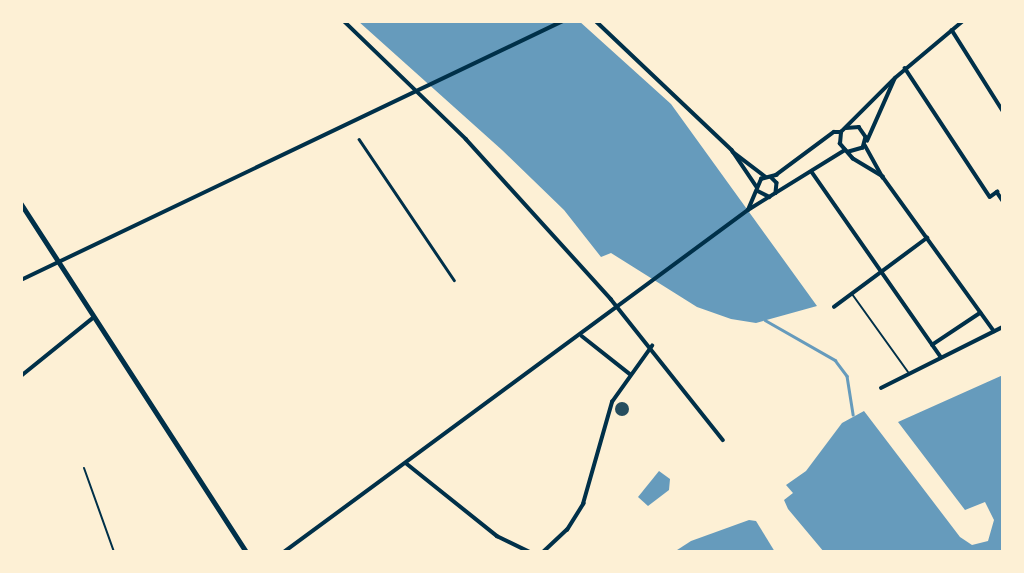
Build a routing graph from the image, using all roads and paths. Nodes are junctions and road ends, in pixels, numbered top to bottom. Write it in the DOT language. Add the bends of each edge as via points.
graph roads {
  1 [pos="344,21"];
  2 [pos="563,21"];
  3 [pos="596,21"];
  4 [pos="963,21"];
  5 [pos="952,30"];
  6 [pos="905,68"];
  7 [pos="895,78"];
  8 [pos="418,91"];
  9 [pos="1003,111"];
  10 [pos="843,131"];
  11 [pos="359,139"];
  12 [pos="866,143"];
  13 [pos="732,150"];
  14 [pos="847,151"];
  15 [pos="812,171"];
  16 [pos="768,177"];
  17 [pos="883,177"];
  18 [pos="757,189"];
  19 [pos="773,196"];
  20 [pos="1003,201"];
  21 [pos="21,204"];
  22 [pos="748,210"];
  23 [pos="927,238"];
  24 [pos="59,262"];
  25 [pos="881,273"];
  26 [pos="454,280"];
  27 [pos="21,281"];
  28 [pos="852,294"];
  29 [pos="834,307"];
  30 [pos="618,308"];
  31 [pos="980,313"];
  32 [pos="94,317"];
  33 [pos="1003,327"];
  34 [pos="994,331"];
  35 [pos="582,336"];
  36 [pos="932,345"];
  37 [pos="652,346"];
  38 [pos="941,357"];
  39 [pos="908,373"];
  40 [pos="630,375"];
  41 [pos="21,376"];
  42 [pos="881,388"];
  43 [pos="723,440"];
  44 [pos="406,463"];
  45 [pos="84,468"];
  46 [pos="114,552"];
  47 [pos="246,552"];
  48 [pos="284,552"];
  49 [pos="530,552"];
  50 [pos="543,552"];
  1 -- 8 [label="street"];
  2 -- 8 [label="street"];
  3 -- 13 [label="street"];
  4 -- 5 [label="street"];
  5 -- 6 [label="street"];
  5 -- 9 [label="street"];
  6 -- 7 [label="street"];
  6 -- 20 [label="street" via="990,197 997,192"];
  7 -- 10 [label="street"];
  7 -- 12 [label="street"];
  8 -- 24 [label="street"];
  8 -- 30 [label="street"];
  10 -- 12 [label="street" via="859,127"];
  10 -- 14 [label="street"];
  10 -- 16 [label="street" via="834,132"];
  11 -- 26 [label="street"];
  12 -- 14 [label="street"];
  12 -- 17 [label="street"];
  13 -- 16 [label="street"];
  13 -- 18 [label="street"];
  14 -- 15 [label="street"];
  14 -- 17 [label="street"];
  15 -- 19 [label="street"];
  15 -- 25 [label="street"];
  16 -- 18 [label="street"];
  16 -- 19 [label="street" via="777,184"];
  17 -- 23 [label="street"];
  18 -- 19 [label="street"];
  18 -- 22 [label="street"];
  19 -- 22 [label="street"];
  21 -- 24 [label="main road"];
  22 -- 30 [label="street"];
  23 -- 25 [label="street"];
  23 -- 31 [label="street"];
  24 -- 27 [label="street"];
  24 -- 32 [label="main road"];
  25 -- 28 [label="street"];
  25 -- 36 [label="street"];
  28 -- 29 [label="street"];
  28 -- 39 [label="lane"];
  30 -- 35 [label="street"];
  30 -- 37 [label="street"];
  31 -- 34 [label="street"];
  31 -- 36 [label="street"];
  32 -- 41 [label="street"];
  32 -- 47 [label="main road"];
  33 -- 34 [label="street"];
  34 -- 38 [label="street"];
  35 -- 40 [label="street"];
  35 -- 44 [label="street"];
  36 -- 38 [label="street"];
  37 -- 40 [label="street"];
  37 -- 43 [label="street"];
  38 -- 39 [label="street"];
  39 -- 42 [label="street"];
  40 -- 50 [label="street" via="612,402 583,504 567,530"];
  44 -- 48 [label="street"];
  44 -- 49 [label="street" via="497,536"];
  45 -- 46 [label="lane"];
}
